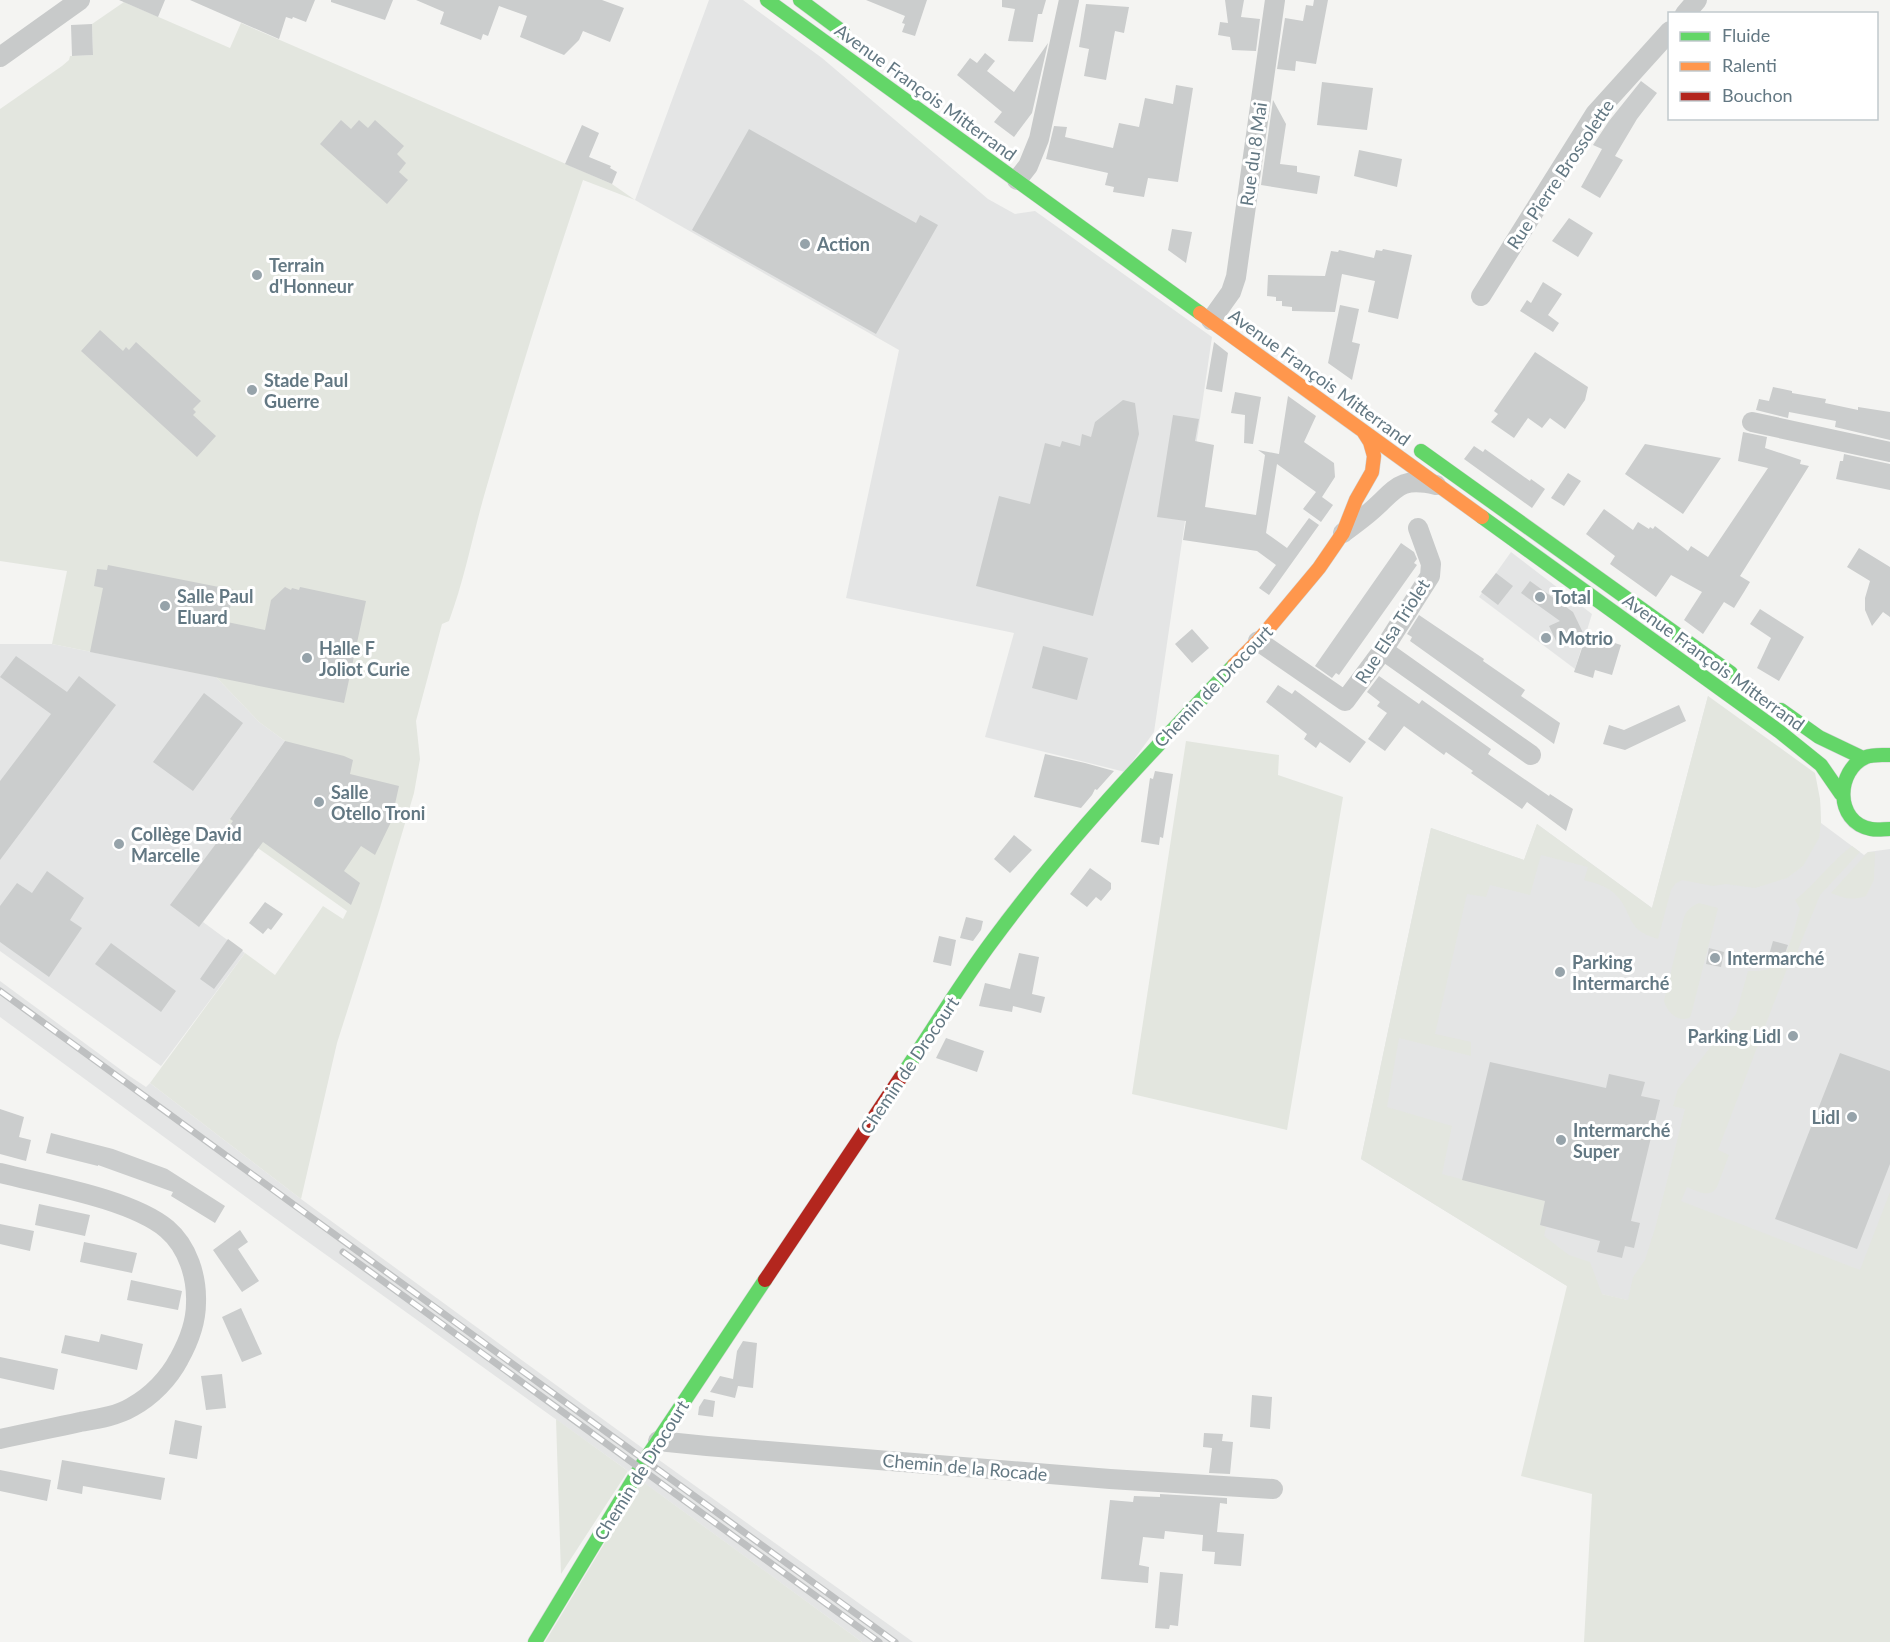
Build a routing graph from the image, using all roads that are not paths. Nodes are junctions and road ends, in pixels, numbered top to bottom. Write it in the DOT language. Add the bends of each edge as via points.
graph roads {
  1 [pos="80,0"];
  2 [pos="768,0"];
  3 [pos="800,0"];
  4 [pos="1069,0"];
  5 [pos="1275,0"];
  6 [pos="1697,0"];
  7 [pos="1687,12"];
  8 [pos="1668,33"];
  9 [pos="857,42"];
  10 [pos="0,57"];
  11 [pos="1026,170"];
  12 [pos="1481,296"];
  13 [pos="1219,309"];
  14 [pos="1752,422"];
  15 [pos="1363,431"];
  16 [pos="1405,451"];
  17 [pos="1890,452"];
  18 [pos="1439,464"];
  19 [pos="1372,472"];
  20 [pos="1437,485"];
  21 [pos="1394,489"];
  22 [pos="1418,528"];
  23 [pos="1343,533"];
  24 [pos="1258,641"];
  25 [pos="1383,650"];
  26 [pos="1745,684"];
  27 [pos="1773,704"];
  28 [pos="1531,755"];
  29 [pos="1890,755"];
  30 [pos="1863,758"];
  31 [pos="1842,794"];
  32 [pos="1890,829"];
  33 [pos="0,1173"];
  34 [pos="0,1439"];
  35 [pos="658,1441"];
  36 [pos="1273,1489"];
  37 [pos="535,1642"];
  1 -- 10 [label="street"];
  2 -- 11 [label="main road, Avenue François Mitterrand"];
  3 -- 9 [label="main road, Avenue François Mitterrand"];
  4 -- 11 [label="street" via="1039,139"];
  5 -- 13 [label="street, Rue du 8 Mai" via="1236,277"];
  6 -- 7 [label="street"];
  8 -- 12 [label="street, Rue Pierre Brossolette" via="1595,114"];
  11 -- 13 [label="main road, Avenue François Mitterrand"];
  13 -- 15 [label="main road, Avenue François Mitterrand"];
  14 -- 17 [label="street"];
  15 -- 16 [label="main road, Avenue François Mitterrand"];
  15 -- 19 [label="main road" via="1374,456"];
  16 -- 18 [label="street"];
  16 -- 19 [label="street"];
  16 -- 20 [label="main road, Avenue François Mitterrand"];
  16 -- 21 [label="street"];
  18 -- 26 [label="main road, Avenue François Mitterrand"];
  19 -- 23 [label="main road, Chemin de Drocourt"];
  20 -- 21 [label="street" via="1419,481"];
  20 -- 31 [label="main road, Avenue François Mitterrand" via="1780,732 1821,765"];
  21 -- 23 [label="street, Chemin de Drocourt"];
  22 -- 25 [label="street, Rue Elsa Triolet" via="1431,564 1430,576"];
  23 -- 24 [label="main road, Chemin de Drocourt"];
  24 -- 25 [label="street, Rue Elsa Triolet" via="1345,701"];
  24 -- 35 [label="main road, Chemin de Drocourt" via="1154,748 992,941"];
  25 -- 28 [label="street"];
  27 -- 30 [label="main road, Avenue François Mitterrand" via="1819,737"];
  29 -- 30 [label="main road" via="1871,754"];
  30 -- 31 [label="main road" via="1848,770"];
  31 -- 32 [label="main road, Avenue François Mitterrand" via="1846,809 1858,824 1875,830"];
  33 -- 34 [label="street" via="146,1215 169,1230 192,1267 197,1285 190,1339 164,1382 131,1408 107,1417"];
  35 -- 36 [label="street, Chemin de la Rocade"];
  35 -- 37 [label="main road, Chemin de Drocourt"];
}
